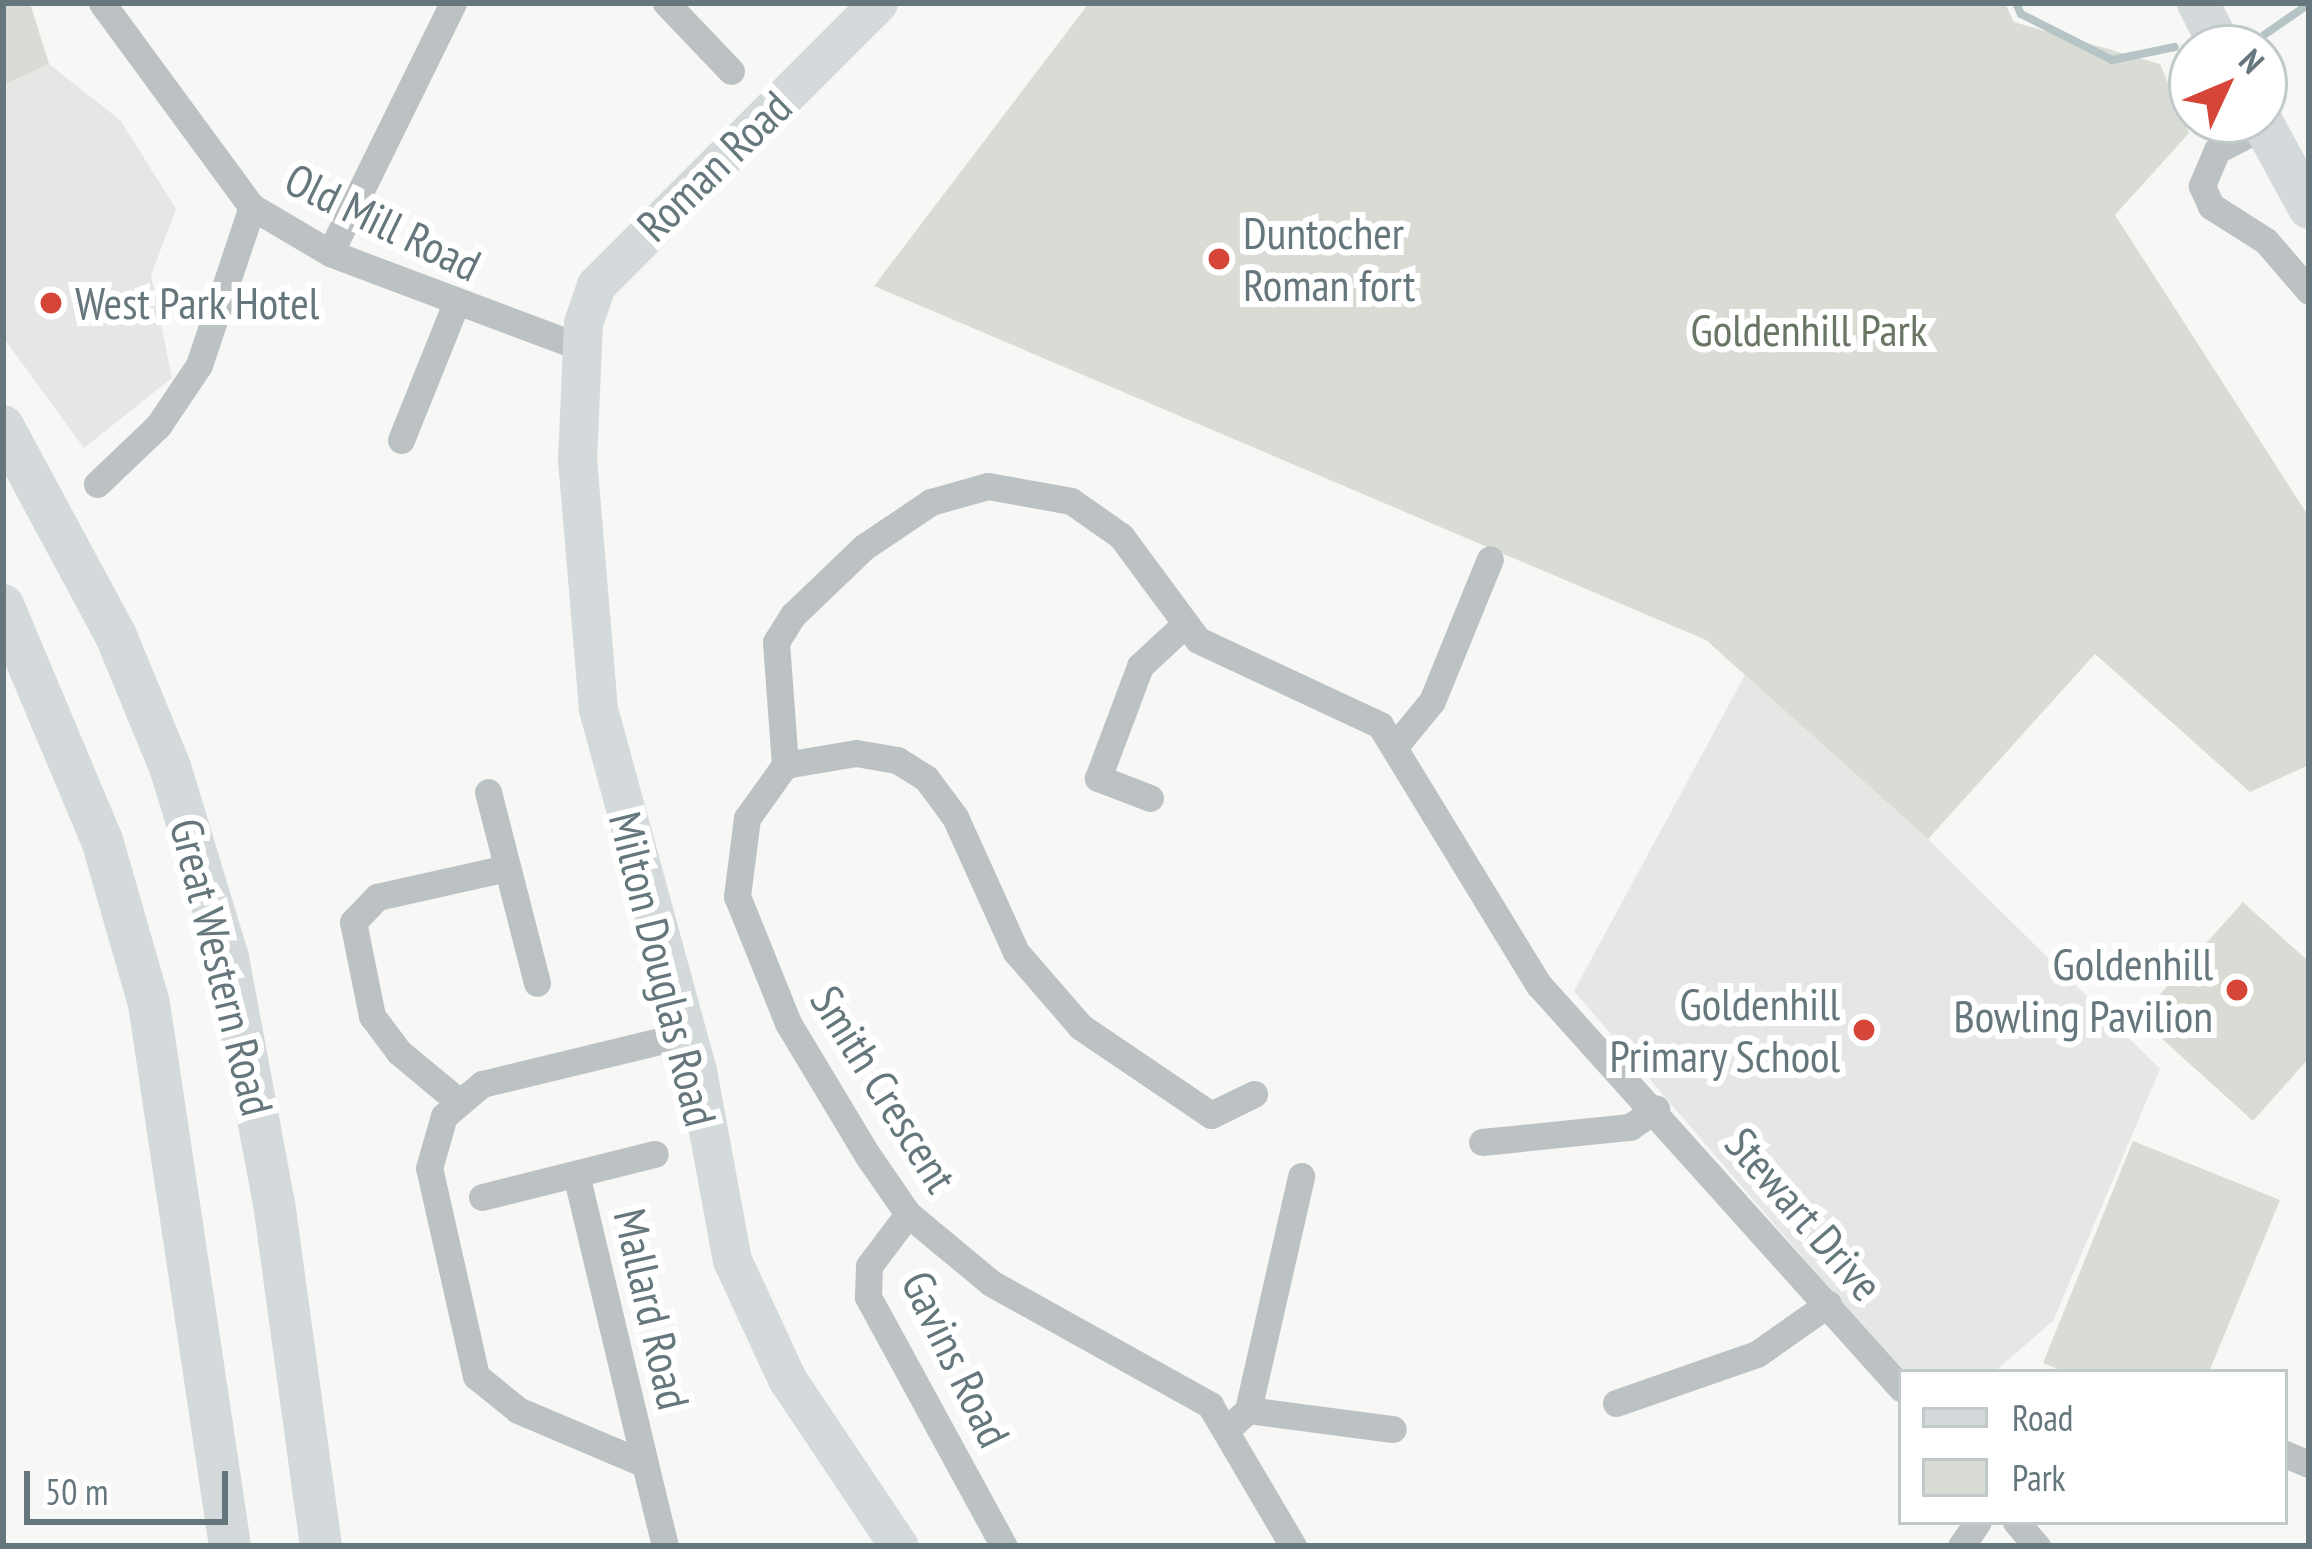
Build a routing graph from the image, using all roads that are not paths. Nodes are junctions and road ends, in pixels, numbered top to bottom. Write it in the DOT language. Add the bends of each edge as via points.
graph roads {
  1 [pos="102,3"];
  2 [pos="453,3"];
  3 [pos="666,3"];
  4 [pos="878,3"];
  5 [pos="730,71"];
  6 [pos="2227,144"];
  7 [pos="2274,144"];
  8 [pos="252,207"];
  9 [pos="2309,208"];
  10 [pos="330,253"];
  11 [pos="2309,291"];
  12 [pos="455,307"];
  13 [pos="580,347"];
  14 [pos="3,426"];
  15 [pos="401,440"];
  16 [pos="98,484"];
  17 [pos="1490,559"];
  18 [pos="3,605"];
  19 [pos="1183,626"];
  20 [pos="1396,745"];
  21 [pos="785,765"];
  22 [pos="488,792"];
  23 [pos="1150,798"];
  24 [pos="507,868"];
  25 [pos="537,983"];
  26 [pos="688,1034"];
  27 [pos="1255,1094"];
  28 [pos="458,1101"];
  29 [pos="1656,1109"];
  30 [pos="1482,1142"];
  31 [pos="655,1154"];
  32 [pos="576,1174"];
  33 [pos="1301,1176"];
  34 [pos="482,1196"];
  35 [pos="908,1214"];
  36 [pos="1828,1304"];
  37 [pos="1898,1385"];
  38 [pos="1616,1403"];
  39 [pos="1248,1410"];
  40 [pos="1393,1429"];
  41 [pos="1233,1441"];
  42 [pos="646,1464"];
  43 [pos="230,1546"];
  44 [pos="321,1546"];
  45 [pos="665,1546"];
  46 [pos="899,1546"];
  47 [pos="1004,1546"];
  48 [pos="1293,1546"];
  1 -- 8 [label="street, Old Mill Road"];
  2 -- 10 [label="street"];
  3 -- 5 [label="street"];
  4 -- 13 [label="street, Roman Road" via="611,266 586,305"];
  6 -- 11 [label="street" via="2202,186 2211,206 2266,242"];
  7 -- 9 [label="main road"];
  8 -- 10 [label="street, Old Mill Road"];
  8 -- 16 [label="street" via="199,364 158,426"];
  10 -- 12 [label="street, Old Mill Road"];
  12 -- 13 [label="street, Old Mill Road"];
  12 -- 15 [label="street"];
  13 -- 26 [label="street, Milton Douglas Road" via="582,576 598,709"];
  14 -- 44 [label="main road, Great Western Road" via="116,636 170,767 228,958 274,1203"];
  17 -- 20 [label="street" via="1440,684"];
  18 -- 43 [label="main road, Great Western Road" via="70,754 148,1004"];
  19 -- 20 [label="street, Stewart Drive" via="1222,655 1359,709"];
  19 -- 21 [label="street, Stewart Drive" via="1121,536 1071,501 988,486 932,502 864,547 783,628 774,661"];
  19 -- 23 [label="street" via="1140,666 1098,778"];
  20 -- 29 [label="street, Stewart Drive" via="1540,985"];
  21 -- 27 [label="street" via="856,753 897,760 926,778 955,817 1016,952 1072,1018 1211,1115"];
  21 -- 35 [label="street, Smith Crescent" via="739,840 734,872 744,923 815,1074"];
  22 -- 24 [label="street"];
  24 -- 25 [label="street"];
  24 -- 28 [label="street" via="377,897 353,922 372,1016 399,1052"];
  26 -- 28 [label="street" via="512,1075"];
  26 -- 46 [label="street, Milton Douglas Road" via="722,1222 749,1303 806,1411"];
  28 -- 42 [label="street, Mallard Road" via="439,1128 429,1168 476,1376 518,1410"];
  29 -- 30 [label="street" via="1630,1126"];
  29 -- 36 [label="street, Stewart Drive"];
  31 -- 32 [label="street, Mallard Road"];
  32 -- 34 [label="street, Mallard Road"];
  32 -- 42 [label="street, Mallard Road"];
  33 -- 39 [label="street"];
  35 -- 41 [label="street, Smith Crescent" via="1041,1315 1200,1396"];
  35 -- 47 [label="street, Gavins Road" via="869,1266 868,1297"];
  36 -- 37 [label="street, Stewart Drive"];
  36 -- 38 [label="street" via="1757,1354"];
  39 -- 40 [label="street"];
  39 -- 41 [label="street"];
  41 -- 48 [label="street, Smith Crescent"];
  42 -- 45 [label="street, Mallard Road"];
}
